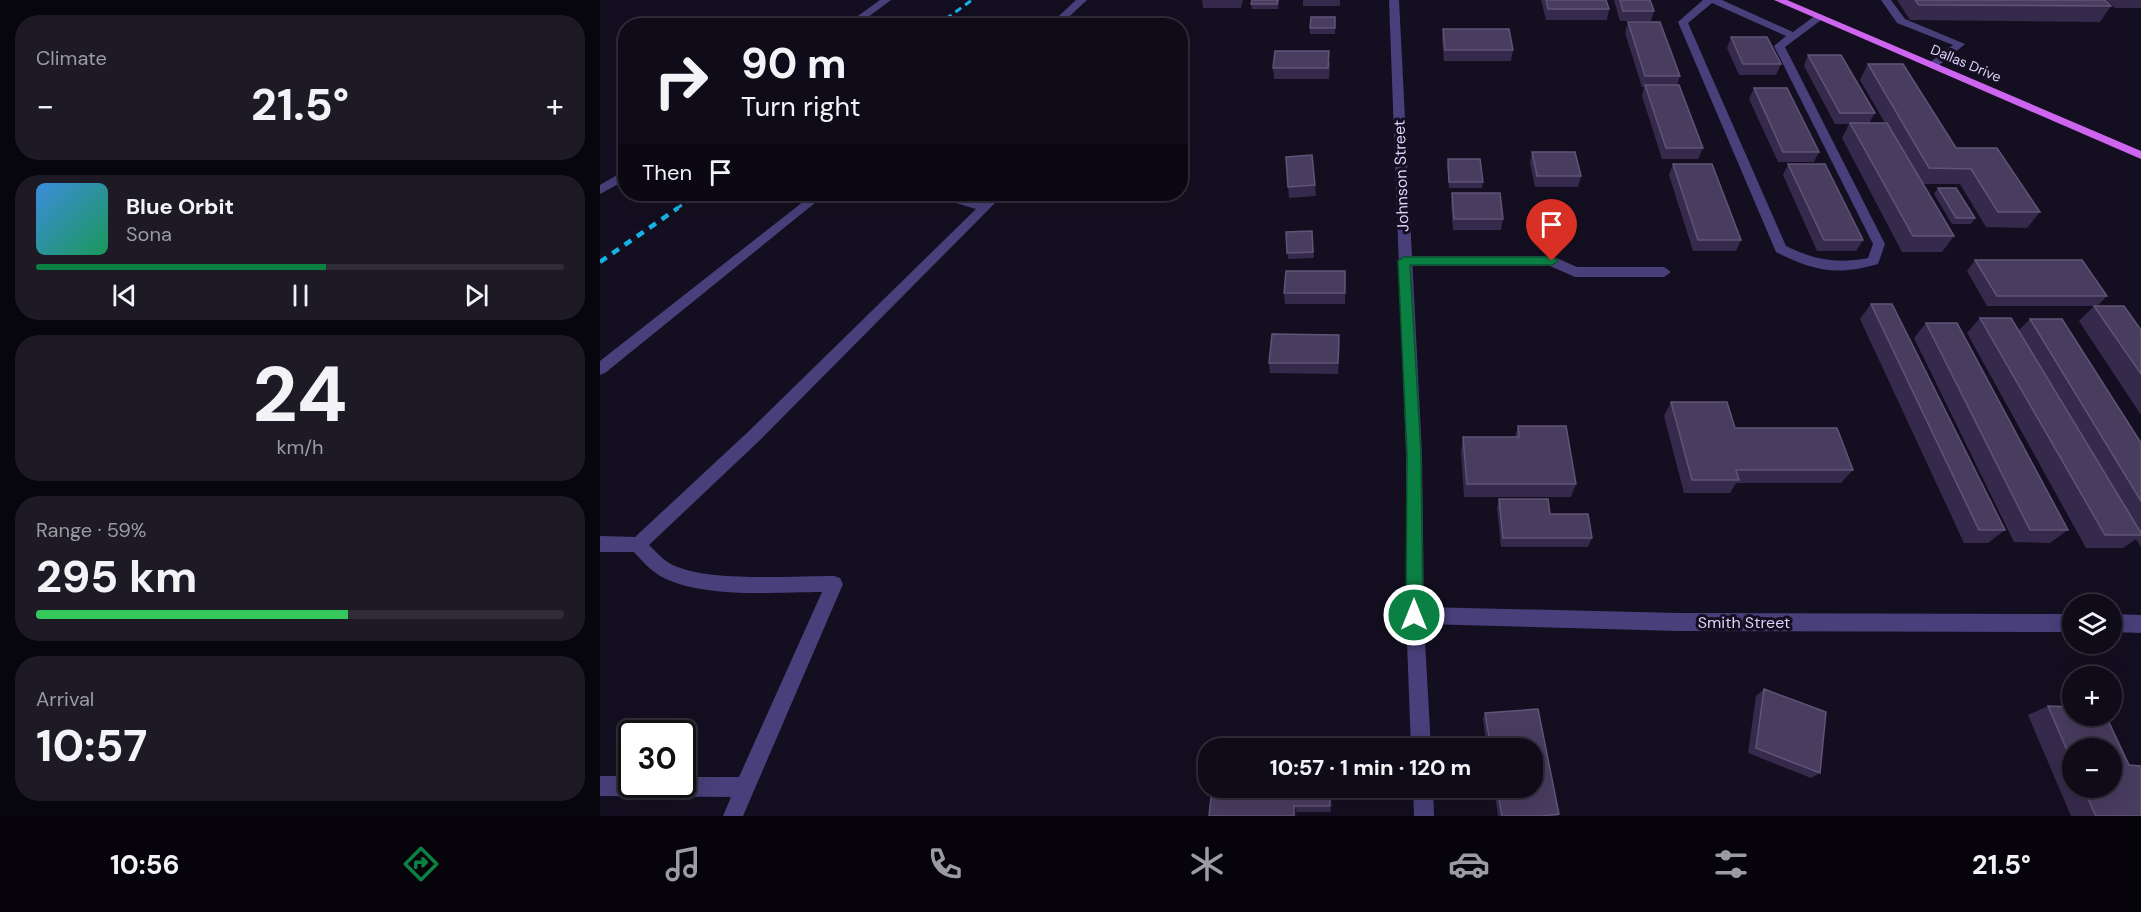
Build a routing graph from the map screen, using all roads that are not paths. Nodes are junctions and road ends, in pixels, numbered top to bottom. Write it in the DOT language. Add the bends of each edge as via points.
graph roads {
  1 [pos="886,0"];
  2 [pos="1082,0"];
  3 [pos="1394,0"];
  4 [pos="1709,0"];
  5 [pos="1714,0"];
  6 [pos="1779,0"];
  7 [pos="1886,0"];
  8 [pos="1820,17"];
  9 [pos="860,18"];
  10 [pos="1062,18"];
  11 [pos="1792,35"];
  12 [pos="1934,65"];
  13 [pos="2141,155"];
  14 [pos="618,179"];
  15 [pos="600,190"];
  16 [pos="811,201"];
  17 [pos="963,201"];
  18 [pos="990,201"];
  19 [pos="984,207"];
  20 [pos="1404,261"];
  21 [pos="1664,272"];
  22 [pos="600,369"];
  23 [pos="600,544"];
  24 [pos="638,545"];
  25 [pos="1414,615"];
  26 [pos="2062,623"];
  27 [pos="2122,623"];
  28 [pos="2141,624"];
  29 [pos="1420,738"];
  30 [pos="600,786"];
  31 [pos="745,787"];
  32 [pos="1424,798"];
  33 [pos="733,816"];
  34 [pos="1425,816"];
  1 -- 9 [label="street"];
  2 -- 10 [label="street"];
  3 -- 20 [label="street, Johnson Street"];
  4 -- 11 [label="street" via="1683,22 1781,249 1811,265 1842,269 1873,261 1879,244 1779,46"];
  5 -- 11 [label="street"];
  6 -- 8 [label="main road, Dallas Drive"];
  7 -- 12 [label="street" via="1901,21 1960,44"];
  8 -- 11 [label="street"];
  8 -- 12 [label="main road, Dallas Drive"];
  12 -- 13 [label="main road, Dallas Drive"];
  14 -- 15 [label="street"];
  16 -- 22 [label="street"];
  17 -- 19 [label="street"];
  18 -- 19 [label="street"];
  19 -- 24 [label="street" via="754,436"];
  20 -- 21 [label="street" via="1552,261 1575,272"];
  20 -- 25 [label="street, Johnson Street" via="1414,454"];
  23 -- 24 [label="street"];
  24 -- 31 [label="street" via="671,573 702,581 834,584"];
  25 -- 26 [label="street, Smith Street" via="1679,622"];
  25 -- 29 [label="street, Johnson Street"];
  27 -- 28 [label="street"];
  30 -- 31 [label="street"];
  31 -- 33 [label="street"];
  32 -- 34 [label="street"];
}
